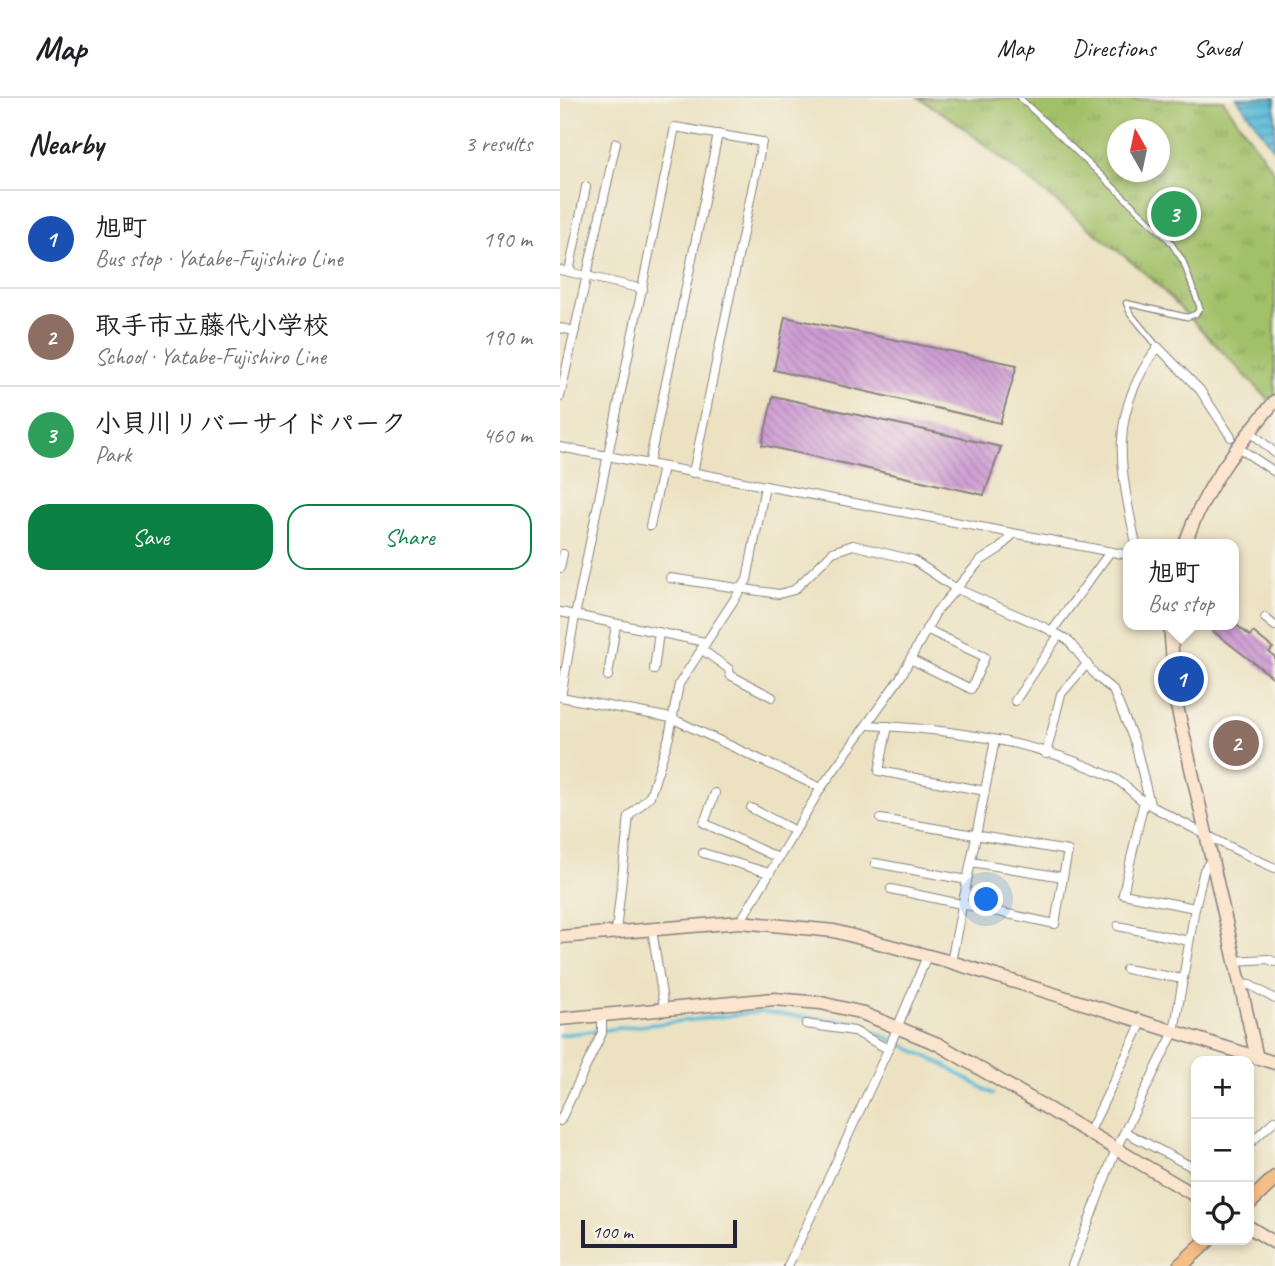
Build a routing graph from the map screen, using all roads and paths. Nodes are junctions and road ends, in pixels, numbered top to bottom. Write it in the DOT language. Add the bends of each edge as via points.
graph roads {
  1 [pos="1020,98"];
  2 [pos="718,134"];
  3 [pos="615,143"];
  4 [pos="586,187"];
  5 [pos="565,271"];
  6 [pos="587,275"];
  7 [pos="643,289"];
  8 [pos="560,328"];
  9 [pos="575,331"];
  10 [pos="1158,347"];
  11 [pos="561,387"];
  12 [pos="560,397"];
  13 [pos="1272,404"];
  14 [pos="1250,431"];
  15 [pos="1231,437"];
  16 [pos="560,447"];
  17 [pos="1245,452"];
  18 [pos="1275,453"];
  19 [pos="609,456"];
  20 [pos="649,464"];
  21 [pos="663,467"];
  22 [pos="1275,472"];
  23 [pos="693,473"];
  24 [pos="765,486"];
  25 [pos="650,526"];
  26 [pos="1013,534"];
  27 [pos="1135,539"];
  28 [pos="1187,539"];
  29 [pos="1110,552"];
  30 [pos="563,554"];
  31 [pos="1123,554"];
  32 [pos="560,568"];
  33 [pos="670,578"];
  34 [pos="743,587"];
  35 [pos="955,588"];
  36 [pos="560,612"];
  37 [pos="575,615"];
  38 [pos="1265,618"];
  39 [pos="616,624"];
  40 [pos="1275,626"];
  41 [pos="926,629"];
  42 [pos="1170,630"];
  43 [pos="659,632"];
  44 [pos="1056,633"];
  45 [pos="703,645"];
  46 [pos="910,659"];
  47 [pos="1087,664"];
  48 [pos="563,668"];
  49 [pos="654,670"];
  50 [pos="608,676"];
  51 [pos="561,697"];
  52 [pos="772,697"];
  53 [pos="1015,702"];
  54 [pos="670,718"];
  55 [pos="867,725"];
  56 [pos="888,726"];
  57 [pos="995,740"];
  58 [pos="1046,754"];
  59 [pos="821,788"];
  60 [pos="985,790"];
  61 [pos="715,793"];
  62 [pos="1147,803"];
  63 [pos="751,808"];
  64 [pos="881,818"];
  65 [pos="794,831"];
  66 [pos="1204,832"];
  67 [pos="976,834"];
  68 [pos="704,853"];
  69 [pos="778,858"];
  70 [pos="1211,860"];
  71 [pos="971,862"];
  72 [pos="875,863"];
  73 [pos="1275,868"];
  74 [pos="769,873"];
  75 [pos="1063,877"];
  76 [pos="967,880"];
  77 [pos="891,888"];
  78 [pos="963,902"];
  79 [pos="1195,908"];
  80 [pos="740,922"];
  81 [pos="1118,926"];
  82 [pos="652,929"];
  83 [pos="616,931"];
  84 [pos="560,937"];
  85 [pos="1189,941"];
  86 [pos="927,956"];
  87 [pos="1234,961"];
  88 [pos="951,962"];
  89 [pos="1275,962"];
  90 [pos="1126,969"];
  91 [pos="1183,979"];
  92 [pos="1238,984"];
  93 [pos="1275,999"];
  94 [pos="664,1008"];
  95 [pos="602,1014"];
  96 [pos="560,1019"];
  97 [pos="1142,1022"];
  98 [pos="806,1024"];
  99 [pos="897,1025"];
  100 [pos="1174,1032"];
  101 [pos="888,1049"];
  102 [pos="1257,1058"];
  103 [pos="1275,1063"];
  104 [pos="1275,1119"];
  105 [pos="560,1121"];
  106 [pos="1125,1132"];
  107 [pos="1089,1133"];
  108 [pos="1254,1139"];
  109 [pos="1116,1149"];
  110 [pos="1191,1166"];
  111 [pos="1275,1178"];
  112 [pos="1191,1193"];
  113 [pos="1254,1198"];
  114 [pos="1254,1230"];
  115 [pos="1275,1243"];
  116 [pos="1203,1245"];
  117 [pos="788,1266"];
  118 [pos="1072,1266"];
  119 [pos="1180,1266"];
  1 -- 10 [label="lane" via="1132,201 1170,240 1183,261 1199,300 1196,314 1186,317 1126,303"];
  2 -- 7 [label="street" via="676,127"];
  2 -- 20 [label="street"];
  2 -- 23 [label="street" via="762,142"];
  3 -- 6 [label="street"];
  4 -- 5 [label="street"];
  5 -- 6 [label="street"];
  6 -- 7 [label="street"];
  6 -- 9 [label="street"];
  7 -- 19 [label="street"];
  8 -- 9 [label="street"];
  9 -- 11 [label="street"];
  10 -- 15 [label="street" via="1200,390"];
  10 -- 27 [label="street" via="1134,382 1120,432"];
  11 -- 12 [label="street"];
  13 -- 14 [label="main road"];
  14 -- 18 [label="street"];
  14 -- 28 [label="main road" via="1209,488"];
  16 -- 19 [label="street"];
  17 -- 22 [label="street"];
  19 -- 20 [label="street"];
  19 -- 37 [label="street"];
  20 -- 21 [label="street"];
  21 -- 23 [label="street"];
  21 -- 25 [label="street"];
  23 -- 24 [label="street"];
  24 -- 26 [label="street"];
  24 -- 34 [label="street"];
  26 -- 29 [label="street"];
  26 -- 35 [label="street"];
  29 -- 31 [label="street"];
  29 -- 44 [label="street"];
  30 -- 32 [label="street"];
  33 -- 34 [label="street"];
  34 -- 35 [label="street" via="779,594 794,590 833,552 853,545 913,560"];
  34 -- 45 [label="street"];
  35 -- 41 [label="street"];
  35 -- 44 [label="street"];
  36 -- 37 [label="street"];
  37 -- 39 [label="street"];
  37 -- 48 [label="street"];
  38 -- 40 [label="street"];
  39 -- 43 [label="street"];
  39 -- 50 [label="street"];
  41 -- 46 [label="street"];
  41 -- 46 [label="street" via="985,657 971,689"];
  42 -- 66 [label="main road" via="1173,683"];
  43 -- 45 [label="street"];
  43 -- 49 [label="street"];
  44 -- 47 [label="street"];
  44 -- 53 [label="street"];
  45 -- 52 [label="street" via="730,675"];
  45 -- 54 [label="street" via="679,684"];
  46 -- 55 [label="street"];
  47 -- 58 [label="street" via="1061,694"];
  47 -- 62 [label="street" via="1113,690 1135,743"];
  48 -- 51 [label="street"];
  51 -- 54 [label="street"];
  54 -- 59 [label="street"];
  54 -- 83 [label="street" via="669,737 650,796 629,816"];
  55 -- 56 [label="street"];
  55 -- 59 [label="street"];
  56 -- 57 [label="street"];
  56 -- 60 [label="street" via="879,771"];
  57 -- 58 [label="street"];
  57 -- 60 [label="street"];
  58 -- 62 [label="street" via="1114,778"];
  59 -- 65 [label="street"];
  60 -- 67 [label="street"];
  61 -- 69 [label="street" via="704,823"];
  62 -- 66 [label="street"];
  62 -- 79 [label="street" via="1123,894"];
  63 -- 65 [label="street"];
  64 -- 67 [label="street"];
  65 -- 69 [label="street"];
  66 -- 70 [label="main road"];
  66 -- 73 [label="street"];
  67 -- 71 [label="street"];
  67 -- 75 [label="street" via="1068,851"];
  68 -- 74 [label="street"];
  69 -- 74 [label="street"];
  70 -- 79 [label="street"];
  70 -- 87 [label="main road"];
  71 -- 75 [label="street"];
  71 -- 76 [label="street"];
  72 -- 76 [label="street"];
  74 -- 80 [label="street"];
  75 -- 78 [label="street" via="1055,924"];
  76 -- 78 [label="street"];
  77 -- 78 [label="street"];
  78 -- 88 [label="street"];
  79 -- 85 [label="street"];
  80 -- 82 [label="main road"];
  80 -- 86 [label="main road" via="834,931"];
  81 -- 85 [label="street"];
  82 -- 83 [label="main road"];
  82 -- 94 [label="street"];
  83 -- 84 [label="main road"];
  85 -- 91 [label="street"];
  86 -- 88 [label="main road"];
  86 -- 99 [label="street"];
  87 -- 89 [label="street"];
  87 -- 92 [label="main road"];
  88 -- 97 [label="main road"];
  90 -- 91 [label="street"];
  91 -- 100 [label="street"];
  92 -- 93 [label="street" via="1250,985"];
  92 -- 102 [label="main road"];
  94 -- 95 [label="main road"];
  94 -- 99 [label="main road" via="774,999 821,1003"];
  95 -- 96 [label="main road"];
  95 -- 105 [label="street" via="603,1033"];
  97 -- 100 [label="main road"];
  97 -- 107 [label="street"];
  98 -- 101 [label="street" via="854,1031"];
  99 -- 101 [label="street"];
  99 -- 107 [label="main road" via="938,1044"];
  100 -- 102 [label="main road"];
  100 -- 106 [label="street"];
  101 -- 117 [label="street"];
  102 -- 103 [label="main road"];
  104 -- 108 [label="street"];
  106 -- 109 [label="street"];
  106 -- 110 [label="street"];
  107 -- 109 [label="main road"];
  109 -- 112 [label="main road"];
  109 -- 118 [label="street"];
  111 -- 113 [label="highway"];
  114 -- 115 [label="main road"];
  116 -- 119 [label="highway"];
}
